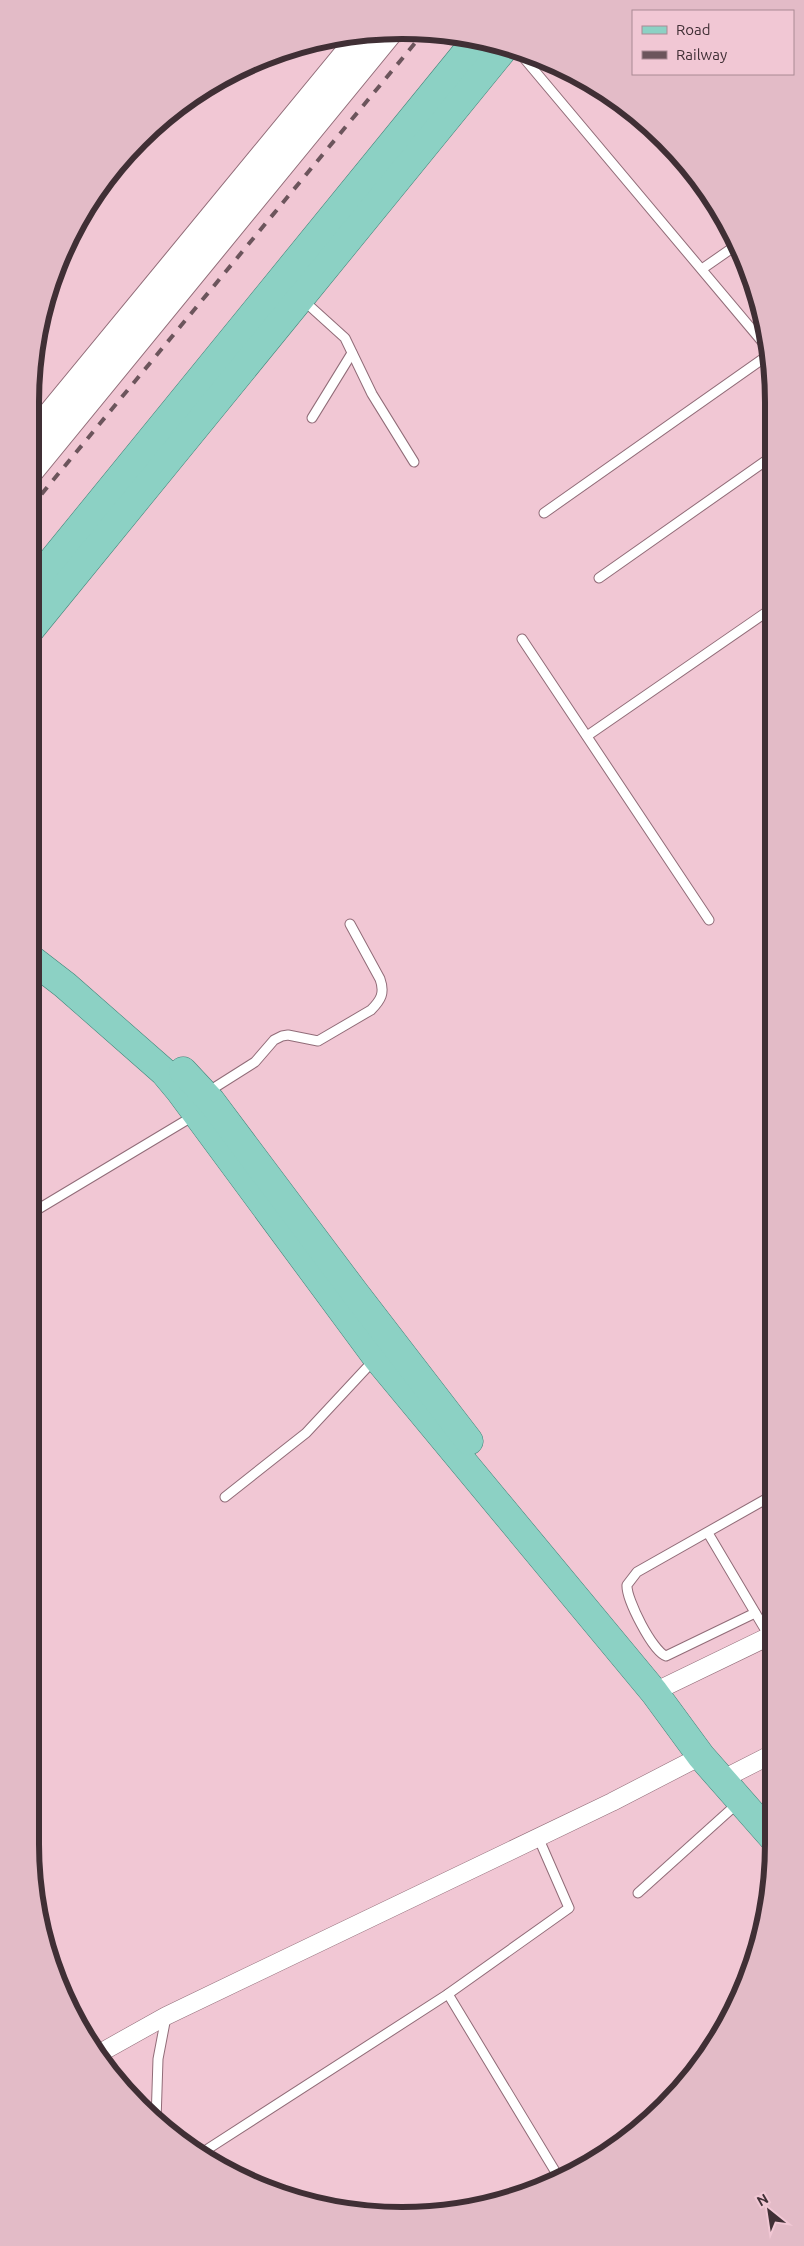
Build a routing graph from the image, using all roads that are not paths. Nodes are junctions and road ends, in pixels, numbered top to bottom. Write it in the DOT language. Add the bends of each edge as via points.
graph roads {
  1 [pos="384,40"];
  2 [pos="357,42"];
  3 [pos="472,46"];
  4 [pos="501,52"];
  5 [pos="526,61"];
  6 [pos="731,249"];
  7 [pos="702,269"];
  8 [pos="300,298"];
  9 [pos="759,339"];
  10 [pos="352,353"];
  11 [pos="762,358"];
  12 [pos="312,418"];
  13 [pos="39,428"];
  14 [pos="39,461"];
  15 [pos="765,461"];
  16 [pos="414,462"];
  17 [pos="544,513"];
  18 [pos="39,577"];
  19 [pos="599,578"];
  20 [pos="765,613"];
  21 [pos="39,619"];
  22 [pos="522,640"];
  23 [pos="587,736"];
  24 [pos="709,920"];
  25 [pos="350,924"];
  26 [pos="39,948"];
  27 [pos="39,965"];
  28 [pos="195,1110"];
  29 [pos="39,1209"];
  30 [pos="377,1358"];
  31 [pos="225,1497"];
  32 [pos="765,1500"];
  33 [pos="708,1533"];
  34 [pos="756,1613"];
  35 [pos="765,1626"];
  36 [pos="765,1638"];
  37 [pos="660,1688"];
  38 [pos="701,1756"];
  39 [pos="765,1758"];
  40 [pos="728,1776"];
  41 [pos="740,1801"];
  42 [pos="765,1810"];
  43 [pos="765,1830"];
  44 [pos="538,1837"];
  45 [pos="638,1893"];
  46 [pos="448,1994"];
  47 [pos="166,2016"];
  48 [pos="104,2051"];
  49 [pos="156,2112"];
  50 [pos="206,2150"];
  51 [pos="556,2173"];
  1 -- 14 [label="street"];
  2 -- 13 [label="street"];
  3 -- 18 [label="main road"];
  4 -- 8 [label="main road"];
  5 -- 7 [label="lane"];
  6 -- 7 [label="lane"];
  7 -- 9 [label="lane"];
  8 -- 10 [label="lane" via="345,338"];
  8 -- 21 [label="main road"];
  10 -- 12 [label="lane"];
  10 -- 16 [label="lane" via="372,394"];
  11 -- 17 [label="lane"];
  15 -- 19 [label="lane"];
  20 -- 23 [label="lane"];
  22 -- 23 [label="lane"];
  23 -- 24 [label="lane"];
  25 -- 28 [label="lane" via="383,987 379,1002 327,1038 318,1041 288,1035 274,1040 256,1062"];
  26 -- 28 [label="main road" via="126,1018"];
  27 -- 28 [label="main road" via="164,1072"];
  28 -- 29 [label="lane" via="165,1133"];
  28 -- 30 [label="main road"];
  28 -- 37 [label="main road" via="355,1293"];
  30 -- 31 [label="lane" via="306,1433"];
  30 -- 37 [label="main road"];
  32 -- 33 [label="lane"];
  33 -- 34 [label="lane"];
  33 -- 34 [label="lane" via="638,1572 627,1584 629,1601 656,1647 666,1656 675,1653"];
  34 -- 35 [label="lane"];
  36 -- 37 [label="street"];
  37 -- 38 [label="main road"];
  37 -- 40 [label="main road"];
  38 -- 40 [label="main road"];
  38 -- 44 [label="street"];
  39 -- 40 [label="street"];
  40 -- 41 [label="main road"];
  40 -- 42 [label="main road"];
  41 -- 43 [label="main road"];
  41 -- 45 [label="lane"];
  44 -- 46 [label="lane" via="569,1908"];
  44 -- 47 [label="street"];
  46 -- 50 [label="lane"];
  46 -- 51 [label="lane"];
  47 -- 48 [label="street"];
  47 -- 49 [label="lane" via="158,2059"];
}
